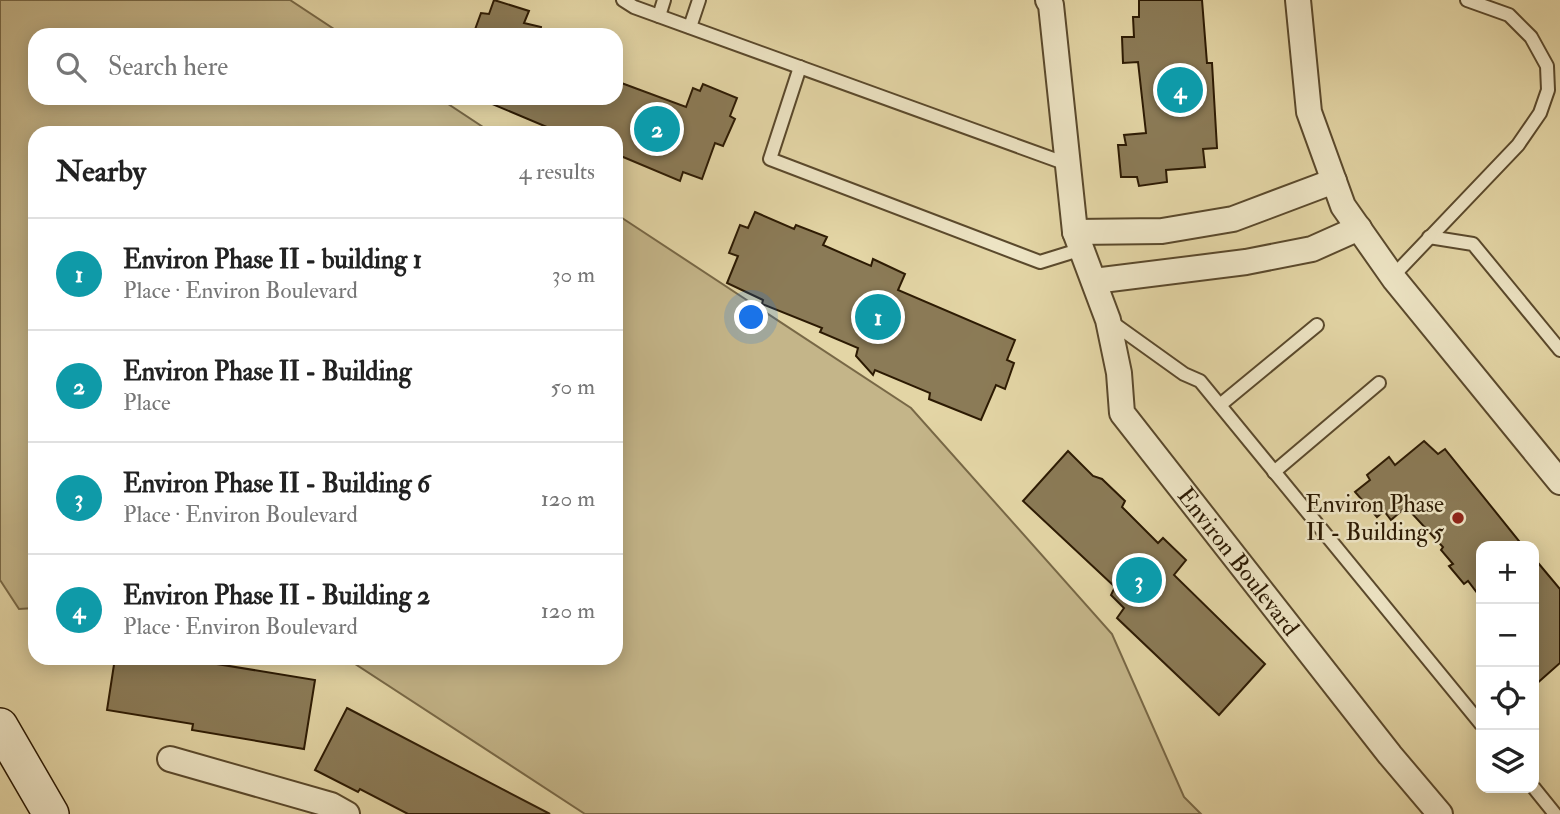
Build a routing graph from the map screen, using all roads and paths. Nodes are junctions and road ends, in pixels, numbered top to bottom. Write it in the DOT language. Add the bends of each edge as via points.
graph roads {
  1 [pos="624,0"];
  2 [pos="664,0"];
  3 [pos="699,0"];
  4 [pos="1048,0"];
  5 [pos="1298,0"];
  6 [pos="1467,0"];
  7 [pos="659,16"];
  8 [pos="690,27"];
  9 [pos="800,67"];
  10 [pos="1067,164"];
  11 [pos="1334,181"];
  12 [pos="1359,228"];
  13 [pos="1429,237"];
  14 [pos="1078,240"];
  15 [pos="1392,276"];
  16 [pos="1094,281"];
  17 [pos="1108,320"];
  18 [pos="1317,325"];
  19 [pos="1560,350"];
  20 [pos="1379,383"];
  21 [pos="1220,405"];
  22 [pos="1275,471"];
  23 [pos="1560,482"];
  24 [pos="1476,718"];
  25 [pos="0,726"];
  26 [pos="170,760"];
  27 [pos="1538,793"];
  28 [pos="51,814"];
  29 [pos="346,814"];
  30 [pos="1440,814"];
  31 [pos="1555,814"];
  1 -- 7 [label="lane"];
  2 -- 7 [label="lane"];
  3 -- 8 [label="lane"];
  4 -- 10 [label="street, Environ Boulevard"];
  5 -- 11 [label="street" via="1309,112"];
  6 -- 13 [label="lane" via="1509,15 1531,37 1547,66 1548,90 1540,113 1518,145"];
  7 -- 8 [label="lane"];
  8 -- 9 [label="lane"];
  9 -- 10 [label="lane"];
  9 -- 14 [label="lane" via="770,159 1040,262"];
  10 -- 14 [label="street, Environ Boulevard"];
  11 -- 12 [label="street" via="1343,206"];
  11 -- 14 [label="street" via="1233,219"];
  12 -- 15 [label="street"];
  12 -- 16 [label="street" via="1312,249 1272,257"];
  13 -- 15 [label="lane"];
  13 -- 19 [label="lane" via="1473,244"];
  14 -- 16 [label="street, Environ Boulevard"];
  15 -- 23 [label="street"];
  16 -- 17 [label="street, Environ Boulevard"];
  17 -- 21 [label="lane" via="1184,374 1200,380"];
  17 -- 30 [label="street, Environ Boulevard" via="1122,413"];
  18 -- 21 [label="lane"];
  20 -- 22 [label="lane"];
  21 -- 22 [label="lane"];
  22 -- 24 [label="lane"];
  25 -- 28 [label="street"];
  26 -- 29 [label="street" via="331,805"];
  27 -- 31 [label="lane"];
}
